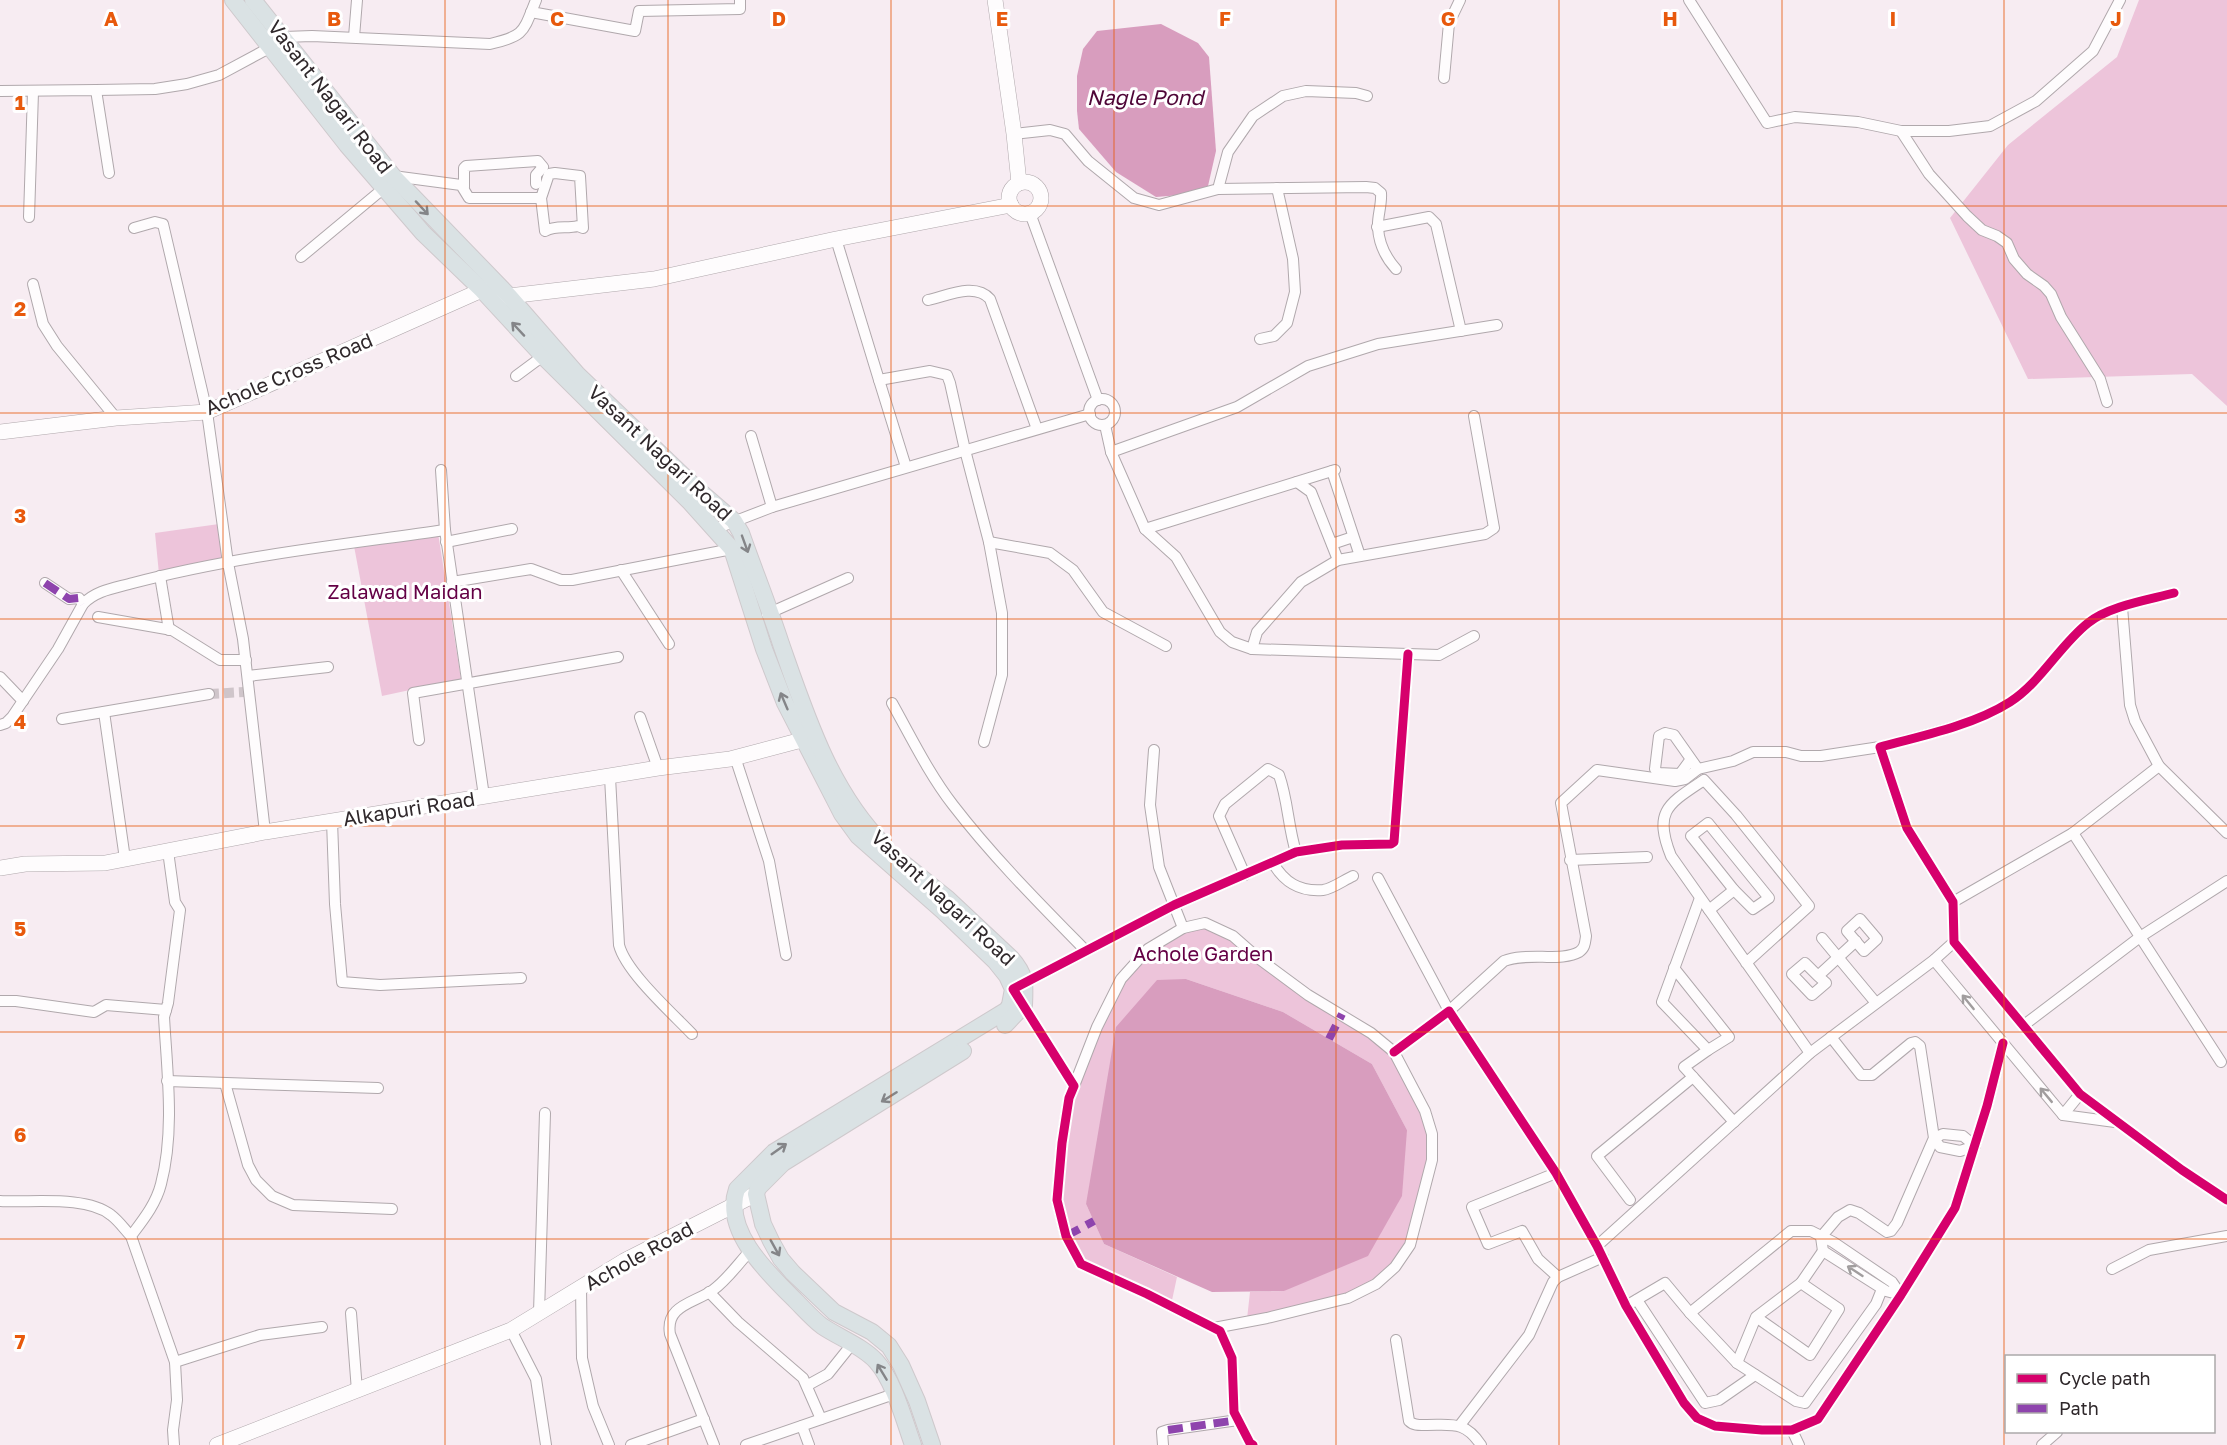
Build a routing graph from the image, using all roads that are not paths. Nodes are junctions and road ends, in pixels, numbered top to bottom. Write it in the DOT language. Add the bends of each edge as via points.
graph roads {
  1 [pos="233,0"];
  2 [pos="253,0"];
  3 [pos="357,0"];
  4 [pos="536,0"];
  5 [pos="741,0"];
  6 [pos="994,0"];
  7 [pos="1460,0"];
  8 [pos="1689,0"];
  9 [pos="2120,0"];
  10 [pos="531,12"];
  11 [pos="354,37"];
  12 [pos="278,42"];
  13 [pos="1444,78"];
  14 [pos="96,90"];
  15 [pos="0,91"];
  16 [pos="33,92"];
  17 [pos="1366,96"];
  18 [pos="1900,131"];
  19 [pos="1014,134"];
  20 [pos="109,172"];
  21 [pos="388,182"];
  22 [pos="1019,183"];
  23 [pos="536,184"];
  24 [pos="464,187"];
  25 [pos="1276,188"];
  26 [pos="1218,189"];
  27 [pos="540,198"];
  28 [pos="1011,205"];
  29 [pos="1030,213"];
  30 [pos="29,217"];
  31 [pos="1377,227"];
  32 [pos="134,228"];
  33 [pos="836,239"];
  34 [pos="301,257"];
  35 [pos="1396,269"];
  36 [pos="33,284"];
  37 [pos="491,292"];
  38 [pos="509,296"];
  39 [pos="928,300"];
  40 [pos="1497,325"];
  41 [pos="1461,331"];
  42 [pos="1260,339"];
  43 [pos="543,356"];
  44 [pos="516,376"];
  45 [pos="879,380"];
  46 [pos="1098,400"];
  47 [pos="2107,402"];
  48 [pos="207,412"];
  49 [pos="1089,414"];
  50 [pos="1474,416"];
  51 [pos="116,418"];
  52 [pos="1105,425"];
  53 [pos="1037,429"];
  54 [pos="0,432"];
  55 [pos="751,436"];
  56 [pos="965,450"];
  57 [pos="1111,452"];
  58 [pos="906,467"];
  59 [pos="441,470"];
  60 [pos="1298,483"];
  61 [pos="772,507"];
  62 [pos="734,521"];
  63 [pos="512,529"];
  64 [pos="715,529"];
  65 [pos="1145,529"];
  66 [pos="445,530"];
  67 [pos="1353,537"];
  68 [pos="446,542"];
  69 [pos="989,542"];
  70 [pos="1332,544"];
  71 [pos="732,549"];
  72 [pos="1360,556"];
  73 [pos="1338,560"];
  74 [pos="228,563"];
  75 [pos="621,570"];
  76 [pos="160,576"];
  77 [pos="848,578"];
  78 [pos="452,582"];
  79 [pos="45,583"];
  80 [pos="2174,593"];
  81 [pos="83,604"];
  82 [pos="2122,607"];
  83 [pos="763,616"];
  84 [pos="98,617"];
  85 [pos="169,630"];
  86 [pos="1474,636"];
  87 [pos="669,644"];
  88 [pos="1166,645"];
  89 [pos="1252,649"];
  90 [pos="1408,654"];
  91 [pos="618,657"];
  92 [pos="246,660"];
  93 [pos="328,667"];
  94 [pos="248,676"];
  95 [pos="0,677"];
  96 [pos="466,683"];
  97 [pos="209,694"];
  98 [pos="23,702"];
  99 [pos="892,703"];
  100 [pos="104,712"];
  101 [pos="640,717"];
  102 [pos="62,719"];
  103 [pos="0,725"];
  104 [pos="809,738"];
  105 [pos="419,740"];
  106 [pos="984,742"];
  107 [pos="1880,747"];
  108 [pos="1154,750"];
  109 [pos="735,757"];
  110 [pos="1691,759"];
  111 [pos="2159,766"];
  112 [pos="658,768"];
  113 [pos="1698,769"];
  114 [pos="610,777"];
  115 [pos="484,796"];
  116 [pos="332,821"];
  117 [pos="265,832"];
  118 [pos="2073,833"];
  119 [pos="2227,833"];
  120 [pos="168,851"];
  121 [pos="1296,852"];
  122 [pos="1647,857"];
  123 [pos="125,859"];
  124 [pos="1570,860"];
  125 [pos="1273,863"];
  126 [pos="0,868"];
  127 [pos="1245,875"];
  128 [pos="1353,876"];
  129 [pos="1378,878"];
  130 [pos="2227,880"];
  131 [pos="1734,890"];
  132 [pos="1700,898"];
  133 [pos="1953,902"];
  134 [pos="1174,905"];
  135 [pos="1709,910"];
  136 [pos="1183,928"];
  137 [pos="2140,937"];
  138 [pos="1822,938"];
  139 [pos="1856,941"];
  140 [pos="1954,942"];
  141 [pos="1086,951"];
  142 [pos="786,956"];
  143 [pos="1839,958"];
  144 [pos="1934,960"];
  145 [pos="1746,963"];
  146 [pos="1674,968"];
  147 [pos="1818,976"];
  148 [pos="521,978"];
  149 [pos="1019,986"];
  150 [pos="0,1001"];
  151 [pos="1875,1003"];
  152 [pos="1024,1005"];
  153 [pos="166,1010"];
  154 [pos="1449,1011"];
  155 [pos="2024,1025"];
  156 [pos="692,1034"];
  157 [pos="1831,1037"];
  158 [pos="2003,1043"];
  159 [pos="1708,1050"];
  160 [pos="1394,1052"];
  161 [pos="1810,1053"];
  162 [pos="2221,1062"];
  163 [pos="1693,1077"];
  164 [pos="167,1081"];
  165 [pos="225,1083"];
  166 [pos="1074,1086"];
  167 [pos="378,1088"];
  168 [pos="2080,1094"];
  169 [pos="545,1113"];
  170 [pos="2063,1115"];
  171 [pos="1734,1122"];
  172 [pos="2116,1122"];
  173 [pos="1934,1138"];
  174 [pos="1975,1146"];
  175 [pos="1556,1173"];
  176 [pos="756,1194"];
  177 [pos="735,1197"];
  178 [pos="1630,1200"];
  179 [pos="2227,1200"];
  180 [pos="0,1202"];
  181 [pos="392,1209"];
  182 [pos="131,1236"];
  183 [pos="2227,1236"];
  184 [pos="1821,1237"];
  185 [pos="1597,1246"];
  186 [pos="750,1251"];
  187 [pos="1822,1251"];
  188 [pos="1603,1257"];
  189 [pos="2112,1269"];
  190 [pos="1558,1277"];
  191 [pos="1801,1283"];
  192 [pos="581,1288"];
  193 [pos="1882,1289"];
  194 [pos="709,1292"];
  195 [pos="1901,1296"];
  196 [pos="1637,1300"];
  197 [pos="1626,1306"];
  198 [pos="351,1313"];
  199 [pos="539,1313"];
  200 [pos="1690,1313"];
  201 [pos="1755,1317"];
  202 [pos="322,1327"];
  203 [pos="1215,1328"];
  204 [pos="511,1330"];
  205 [pos="1396,1340"];
  206 [pos="852,1344"];
  207 [pos="175,1362"];
  208 [pos="1737,1363"];
  209 [pos="1755,1375"];
  210 [pos="808,1384"];
  211 [pos="357,1391"];
  212 [pos="894,1394"];
  213 [pos="704,1419"];
  214 [pos="822,1419"];
  215 [pos="1238,1419"];
  216 [pos="1460,1425"];
  217 [pos="802,1426"];
  218 [pos="1792,1430"];
  219 [pos="2055,1433"];
  220 [pos="174,1445"];
  221 [pos="217,1445"];
  222 [pos="546,1445"];
  223 [pos="609,1445"];
  224 [pos="631,1445"];
  225 [pos="714,1445"];
  226 [pos="746,1445"];
  227 [pos="809,1445"];
  228 [pos="913,1445"];
  229 [pos="932,1445"];
  230 [pos="1162,1445"];
  231 [pos="1253,1445"];
  232 [pos="1480,1445"];
  233 [pos="1799,1445"];
  234 [pos="2042,1445"];
  1 -- 12 [label="main road, Vasant Nagari Road"];
  2 -- 12 [label="main road, Vasant Nagari Road"];
  3 -- 11 [label="street"];
  4 -- 10 [label="street"];
  5 -- 10 [label="street" via="740,9 639,11 635,31"];
  6 -- 19 [label="street"];
  7 -- 13 [label="street" via="1449,23"];
  8 -- 18 [label="street" via="1767,123 1795,117 1858,122"];
  9 -- 18 [label="street" via="2093,51 2036,101 1990,126"];
  10 -- 11 [label="street" via="524,31 490,44"];
  11 -- 12 [label="street" via="312,36"];
  12 -- 14 [label="street" via="219,75 187,84"];
  12 -- 21 [label="main road, Vasant Nagari Road" via="347,145"];
  14 -- 16 [label="street"];
  14 -- 20 [label="street"];
  15 -- 16 [label="street"];
  16 -- 30 [label="street"];
  17 -- 26 [label="street" via="1306,91 1283,96 1253,116 1228,152"];
  18 -- 47 [label="street" via="1929,174 1967,216 1982,230 2007,243 2014,259 2051,294 2100,379"];
  19 -- 22 [label="street"];
  19 -- 26 [label="street" via="1050,130 1065,134 1088,161 1134,198 1159,205"];
  21 -- 24 [label="street"];
  21 -- 34 [label="street"];
  21 -- 37 [label="main road, Vasant Nagari Road" via="423,233"];
  22 -- 28 [label="street" via="1011,189"];
  22 -- 29 [label="street" via="1030,182 1040,192 1038,206"];
  23 -- 24 [label="street" via="536,175 543,167 538,161 466,166"];
  24 -- 27 [label="street" via="469,198"];
  25 -- 26 [label="street"];
  25 -- 31 [label="street" via="1375,188 1381,193 1382,204"];
  25 -- 42 [label="street" via="1293,259 1295,292 1287,323 1274,336"];
  27 -- 27 [label="street" via="545,231 552,227 582,228 578,174 549,174"];
  28 -- 29 [label="street" via="1019,212"];
  28 -- 33 [label="street"];
  29 -- 46 [label="street"];
  31 -- 35 [label="street" via="1385,257"];
  31 -- 41 [label="street" via="1429,217 1436,224"];
  32 -- 48 [label="street" via="155,222 164,224"];
  33 -- 38 [label="street" via="654,279"];
  33 -- 45 [label="street"];
  36 -- 51 [label="street" via="44,324 57,346"];
  37 -- 38 [label="main road, Vasant Nagari Road"];
  43 -- 37 [label="main road, Vasant Nagari Road, one-way"];
  37 -- 48 [label="street, Achole Cross Road"];
  38 -- 62 [label="main road, Vasant Nagari Road" via="577,374"];
  39 -- 53 [label="street" via="971,290 984,292 990,299"];
  40 -- 41 [label="street"];
  41 -- 57 [label="street" via="1378,345 1308,366 1237,406"];
  43 -- 44 [label="street"];
  43 -- 64 [label="main road, Vasant Nagari Road"];
  45 -- 56 [label="street" via="930,371 947,375"];
  45 -- 58 [label="street"];
  46 -- 49 [label="street" via="1091,405"];
  46 -- 52 [label="street" via="1106,400 1115,408 1112,421"];
  48 -- 51 [label="street, Achole Cross Road"];
  48 -- 74 [label="street"];
  49 -- 52 [label="street" via="1096,424"];
  49 -- 53 [label="street"];
  50 -- 72 [label="street" via="1494,528 1485,534"];
  51 -- 54 [label="street, Achole Cross Road"];
  52 -- 57 [label="street"];
  53 -- 56 [label="street"];
  55 -- 61 [label="street"];
  56 -- 58 [label="street"];
  56 -- 69 [label="street"];
  57 -- 65 [label="street"];
  58 -- 61 [label="street"];
  59 -- 66 [label="street"];
  60 -- 65 [label="street"];
  60 -- 67 [label="street" via="1334,471"];
  60 -- 70 [label="street" via="1311,492"];
  61 -- 62 [label="street"];
  62 -- 64 [label="street"];
  62 -- 83 [label="main road, Vasant Nagari Road, one-way" via="741,533"];
  63 -- 68 [label="street"];
  64 -- 71 [label="main road, Vasant Nagari Road"];
  65 -- 89 [label="street" via="1176,557 1220,632 1232,642"];
  66 -- 68 [label="street"];
  66 -- 74 [label="street"];
  67 -- 70 [label="street"];
  67 -- 72 [label="street"];
  68 -- 78 [label="street"];
  69 -- 88 [label="street" via="1050,553 1073,570 1103,612"];
  69 -- 106 [label="street" via="1002,613 1002,675"];
  70 -- 73 [label="street"];
  71 -- 75 [label="street"];
  71 -- 83 [label="main road, Vasant Nagari Road"];
  72 -- 73 [label="street"];
  73 -- 89 [label="street" via="1301,582 1257,632"];
  74 -- 76 [label="street"];
  74 -- 92 [label="street"];
  75 -- 78 [label="street" via="561,580 522,569"];
  75 -- 87 [label="street"];
  76 -- 81 [label="street" via="100,592"];
  76 -- 85 [label="street"];
  77 -- 83 [label="street"];
  78 -- 96 [label="street"];
  79 -- 81 [label="street" via="69,599 79,598"];
  80 -- 82 [label="street"];
  81 -- 98 [label="street"];
  82 -- 107 [label="street" via="2087,624 2011,702 1958,726"];
  82 -- 111 [label="street" via="2130,705"];
  83 -- 104 [label="main road, Vasant Nagari Road" via="785,703"];
  84 -- 85 [label="street"];
  85 -- 92 [label="street" via="220,660"];
  86 -- 90 [label="street" via="1439,655"];
  89 -- 90 [label="street"];
  90 -- 121 [label="street" via="1394,842 1342,844"];
  91 -- 96 [label="street"];
  92 -- 94 [label="street"];
  93 -- 94 [label="street"];
  94 -- 117 [label="street"];
  95 -- 98 [label="street"];
  96 -- 105 [label="street" via="412,693"];
  96 -- 115 [label="street"];
  97 -- 100 [label="street"];
  98 -- 103 [label="street"];
  99 -- 141 [label="street" via="953,804 1023,887"];
  100 -- 102 [label="street"];
  100 -- 123 [label="street"];
  101 -- 112 [label="street"];
  104 -- 109 [label="street, Alkapuri Road"];
  104 -- 149 [label="main road, Vasant Nagari Road" via="842,814 858,836 980,944"];
  107 -- 113 [label="street" via="1821,756 1753,752 1725,764"];
  107 -- 133 [label="street" via="1907,828"];
  108 -- 134 [label="street" via="1150,805 1159,867"];
  109 -- 112 [label="street, Alkapuri Road"];
  109 -- 142 [label="street" via="769,861"];
  110 -- 113 [label="street"];
  111 -- 118 [label="street"];
  111 -- 119 [label="street"];
  112 -- 114 [label="street, Alkapuri Road"];
  113 -- 124 [label="street" via="1686,779 1675,781 1597,770 1561,803"];
  114 -- 115 [label="street, Alkapuri Road"];
  114 -- 156 [label="street" via="621,955"];
  115 -- 116 [label="street, Alkapuri Road"];
  116 -- 117 [label="street, Alkapuri Road"];
  116 -- 148 [label="street" via="334,904 342,982 380,985"];
  117 -- 120 [label="street, Alkapuri Road"];
  118 -- 133 [label="street"];
  118 -- 137 [label="street"];
  120 -- 123 [label="street, Alkapuri Road"];
  120 -- 153 [label="street" via="175,902 180,910"];
  121 -- 125 [label="street"];
  121 -- 127 [label="street" via="1290,835 1286,793 1279,775 1268,769 1225,804 1219,816"];
  122 -- 124 [label="street"];
  123 -- 126 [label="street, Alkapuri Road"];
  124 -- 154 [label="street" via="1585,945 1571,955 1515,957 1504,961"];
  125 -- 127 [label="street"];
  125 -- 128 [label="street" via="1281,877 1296,887 1324,890"];
  127 -- 134 [label="street"];
  129 -- 154 [label="street"];
  130 -- 137 [label="street"];
  131 -- 131 [label="street" via="1691,836 1708,823 1769,898 1753,909"];
  131 -- 135 [label="street"];
  132 -- 135 [label="street"];
  132 -- 145 [label="street" via="1671,856 1663,837 1663,824 1673,801 1704,780 1809,906"];
  132 -- 146 [label="street"];
  133 -- 140 [label="street"];
  134 -- 136 [label="street"];
  134 -- 141 [label="street"];
  135 -- 145 [label="street"];
  136 -- 160 [label="street" via="1205,923 1233,936 1308,995 1371,1033"];
  136 -- 166 [label="street" via="1148,949 1120,979"];
  137 -- 155 [label="street"];
  137 -- 162 [label="street"];
  138 -- 143 [label="street"];
  139 -- 143 [label="street"];
  140 -- 144 [label="street"];
  140 -- 155 [label="street"];
  141 -- 149 [label="street"];
  143 -- 147 [label="street"];
  143 -- 151 [label="street"];
  144 -- 151 [label="street"];
  158 -- 144 [label="street, one-way"];
  145 -- 161 [label="street"];
  146 -- 159 [label="street" via="1662,1002"];
  146 -- 159 [label="street" via="1729,1037"];
  149 -- 152 [label="main road, Vasant Nagari Road"];
  177 -- 149 [label="main road, Achole Road, one-way" via="774,1152 999,1017"];
  150 -- 153 [label="street" via="94,1012 106,1005"];
  151 -- 157 [label="street"];
  152 -- 166 [label="street"];
  152 -- 176 [label="main road, Achole Road, one-way" via="1006,1024 783,1163"];
  153 -- 164 [label="street"];
  154 -- 160 [label="street"];
  154 -- 175 [label="street"];
  155 -- 168 [label="street"];
  157 -- 161 [label="street"];
  157 -- 173 [label="street" via="1861,1075 1867,1076 1911,1043 1918,1043"];
  170 -- 158 [label="street, one-way"];
  158 -- 174 [label="street"];
  159 -- 163 [label="street" via="1684,1067"];
  160 -- 203 [label="street" via="1425,1111 1432,1134 1432,1160 1410,1245 1395,1267 1376,1284 1348,1298"];
  161 -- 171 [label="street"];
  163 -- 171 [label="street"];
  163 -- 178 [label="street" via="1596,1156"];
  164 -- 165 [label="street"];
  164 -- 182 [label="street" via="167,1143 161,1185 148,1214"];
  165 -- 167 [label="street"];
  165 -- 181 [label="street" via="248,1165 272,1197 293,1205"];
  166 -- 203 [label="street" via="1062,1143 1058,1200 1066,1236 1081,1264"];
  168 -- 170 [label="street"];
  168 -- 172 [label="street"];
  169 -- 199 [label="street"];
  170 -- 172 [label="street"];
  171 -- 185 [label="street"];
  172 -- 179 [label="street"];
  173 -- 174 [label="street" via="1943,1134 1964,1136"];
  173 -- 184 [label="street" via="1891,1231 1850,1210 1838,1217"];
  174 -- 195 [label="street" via="1954,1208"];
  175 -- 185 [label="street"];
  175 -- 190 [label="street" via="1472,1207 1488,1244 1522,1231 1538,1259"];
  176 -- 177 [label="street, Achole Road"];
  176 -- 229 [label="main road, one-way" via="763,1224 793,1273 834,1312 889,1346 917,1401"];
  177 -- 186 [label="main road"];
  177 -- 192 [label="street, Achole Road"];
  180 -- 182 [label="street" via="97,1207"];
  182 -- 207 [label="street"];
  183 -- 189 [label="street" via="2149,1250"];
  184 -- 187 [label="street"];
  184 -- 195 [label="street" via="1892,1282"];
  184 -- 200 [label="street" via="1811,1231 1791,1231"];
  185 -- 188 [label="street"];
  186 -- 194 [label="street"];
  186 -- 206 [label="main road" via="820,1324"];
  187 -- 191 [label="street"];
  193 -- 187 [label="street, one-way"];
  188 -- 190 [label="street"];
  188 -- 197 [label="street"];
  190 -- 216 [label="street" via="1529,1335"];
  191 -- 201 [label="street"];
  191 -- 201 [label="street" via="1839,1309 1810,1355"];
  192 -- 199 [label="street, Achole Road"];
  192 -- 223 [label="street" via="582,1358 593,1406"];
  193 -- 195 [label="street"];
  193 -- 209 [label="street" via="1876,1304 1805,1402 1796,1401"];
  194 -- 210 [label="street"];
  194 -- 213 [label="street" via="679,1308 669,1325"];
  195 -- 218 [label="street" via="1818,1419"];
  196 -- 197 [label="street"];
  196 -- 200 [label="street" via="1665,1283"];
  196 -- 209 [label="street" via="1705,1403 1719,1400"];
  197 -- 218 [label="street" via="1697,1418 1715,1426"];
  198 -- 211 [label="street"];
  199 -- 204 [label="street, Achole Road"];
  200 -- 208 [label="street"];
  201 -- 208 [label="street"];
  202 -- 207 [label="street" via="260,1335"];
  203 -- 215 [label="street" via="1232,1358 1234,1412"];
  204 -- 211 [label="street, Achole Road"];
  204 -- 222 [label="street" via="536,1379"];
  205 -- 216 [label="street" via="1409,1421 1418,1425"];
  206 -- 210 [label="street" via="828,1374"];
  212 -- 206 [label="main road, one-way" via="876,1361"];
  207 -- 220 [label="street"];
  208 -- 209 [label="street"];
  210 -- 214 [label="street"];
  211 -- 221 [label="street, Achole Road"];
  212 -- 214 [label="street"];
  212 -- 228 [label="main road"];
  213 -- 224 [label="street"];
  213 -- 225 [label="street"];
  214 -- 217 [label="street"];
  215 -- 230 [label="street" via="1167,1430 1162,1432"];
  215 -- 231 [label="street"];
  216 -- 232 [label="street" via="1472,1432"];
  217 -- 226 [label="street"];
  217 -- 227 [label="street"];
  218 -- 233 [label="street"];
  219 -- 234 [label="street"];
}
